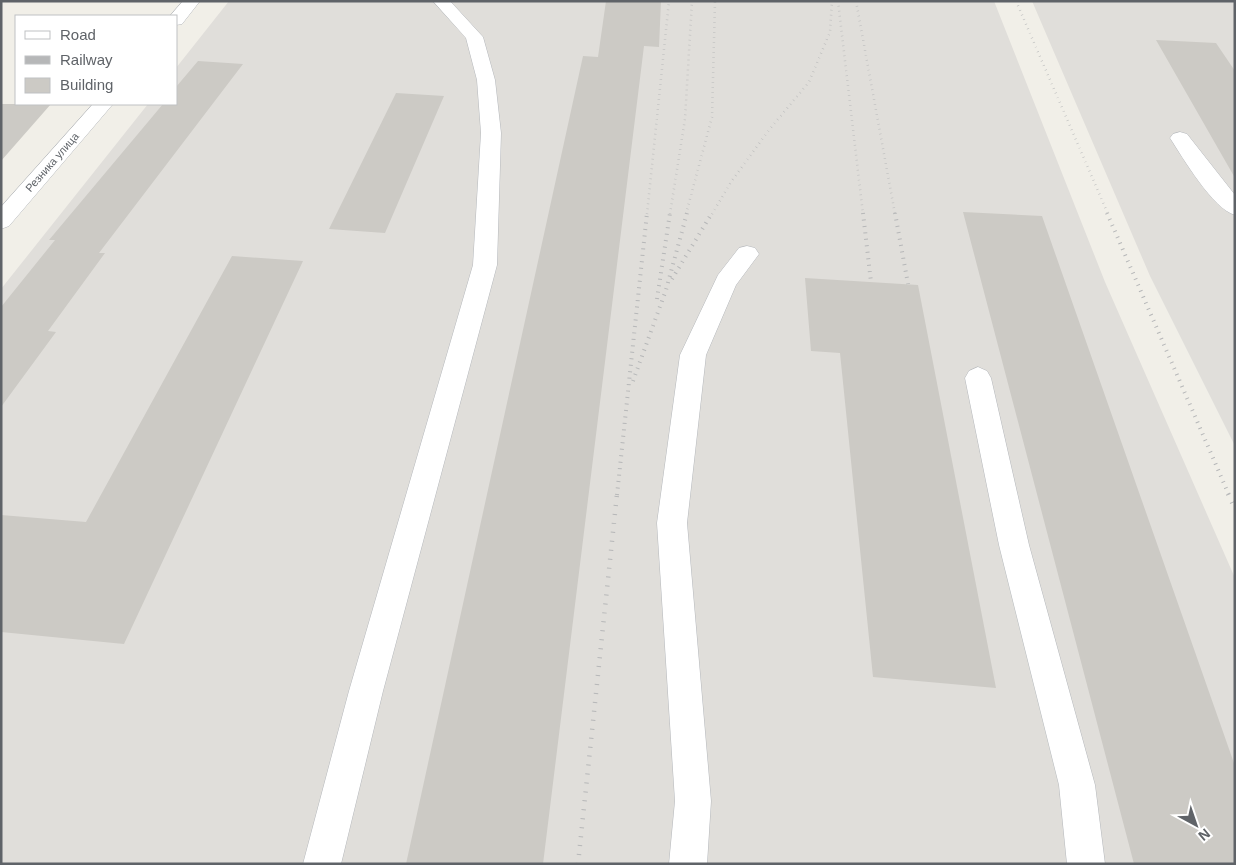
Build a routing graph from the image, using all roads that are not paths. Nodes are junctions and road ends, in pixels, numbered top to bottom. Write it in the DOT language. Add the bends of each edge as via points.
graph roads {
  1 [pos="192,1"];
  2 [pos="441,1"];
  3 [pos="178,18"];
  4 [pos="102,105"];
  5 [pos="1180,138"];
  6 [pos="1230,199"];
  7 [pos="1,220"];
  8 [pos="747,254"];
  9 [pos="978,378"];
  10 [pos="322,864"];
  11 [pos="688,864"];
  12 [pos="1086,864"];
  1 -- 3 [label="street"];
  2 -- 10 [label="street" via="474,37 486,80 491,133 485,265 366,691"];
  4 -- 7 [label="street, Резника улица"];
  5 -- 6 [label="street"];
  8 -- 11 [label="street" via="726,281 693,355 672,523 693,801"];
  9 -- 12 [label="street" via="1014,544 1077,785"];
}
